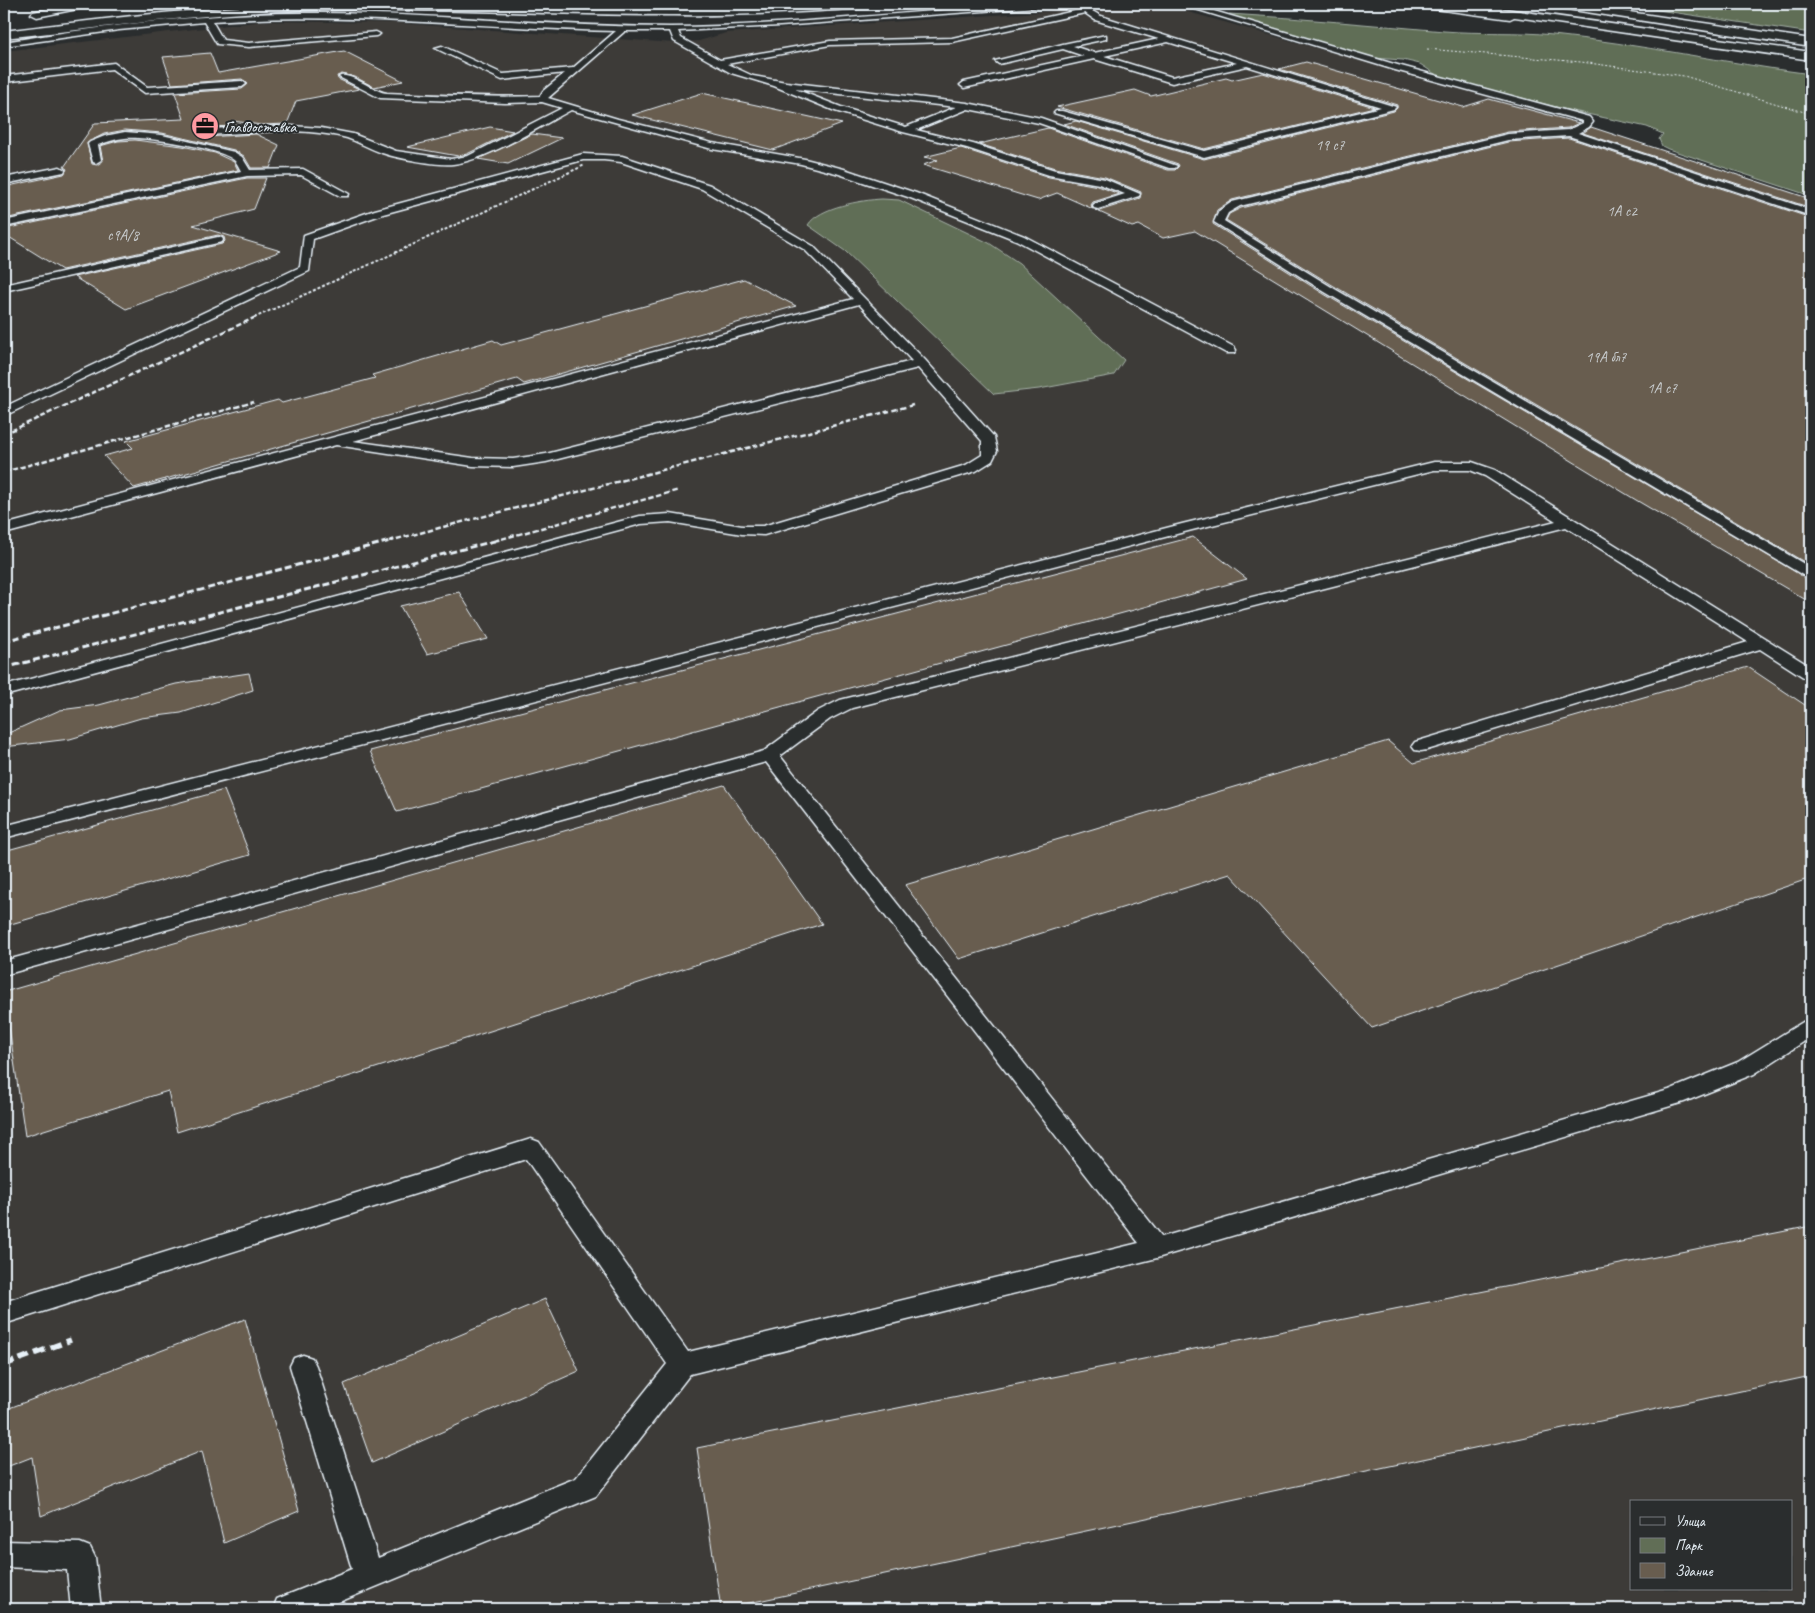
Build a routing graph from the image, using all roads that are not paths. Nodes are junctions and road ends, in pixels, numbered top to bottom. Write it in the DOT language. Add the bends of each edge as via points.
graph roads {
  1 [pos="87,4"];
  2 [pos="214,4"];
  3 [pos="688,4"];
  4 [pos="766,4"];
  5 [pos="880,4"];
  6 [pos="1050,4"];
  7 [pos="1074,4"];
  8 [pos="1183,4"];
  9 [pos="1420,4"];
  10 [pos="1447,4"];
  11 [pos="1508,4"];
  12 [pos="1554,4"];
  13 [pos="101,10"];
  14 [pos="1085,11"];
  15 [pos="24,16"];
  16 [pos="207,19"];
  17 [pos="4,24"];
  18 [pos="623,29"];
  19 [pos="673,29"];
  20 [pos="4,34"];
  21 [pos="376,34"];
  22 [pos="1104,37"];
  23 [pos="1169,39"];
  24 [pos="1811,43"];
  25 [pos="4,44"];
  26 [pos="1063,46"];
  27 [pos="1811,47"];
  28 [pos="439,48"];
  29 [pos="1094,56"];
  30 [pos="1811,58"];
  31 [pos="999,61"];
  32 [pos="720,63"];
  33 [pos="1247,63"];
  34 [pos="576,69"];
  35 [pos="343,78"];
  36 [pos="4,79"];
  37 [pos="242,84"];
  38 [pos="778,85"];
  39 [pos="964,85"];
  40 [pos="543,99"];
  41 [pos="966,106"];
  42 [pos="570,107"];
  43 [pos="1059,113"];
  44 [pos="906,130"];
  45 [pos="206,132"];
  46 [pos="1570,133"];
  47 [pos="96,160"];
  48 [pos="1172,166"];
  49 [pos="60,170"];
  50 [pos="247,173"];
  51 [pos="4,181"];
  52 [pos="344,194"];
  53 [pos="1098,206"];
  54 [pos="1811,213"];
  55 [pos="4,224"];
  56 [pos="218,240"];
  57 [pos="4,288"];
  58 [pos="860,300"];
  59 [pos="1230,350"];
  60 [pos="921,363"];
  61 [pos="4,412"];
  62 [pos="333,442"];
  63 [pos="1568,522"];
  64 [pos="4,530"];
  65 [pos="1811,574"];
  66 [pos="1762,642"];
  67 [pos="1811,674"];
  68 [pos="4,691"];
  69 [pos="1421,746"];
  70 [pos="770,755"];
  71 [pos="4,832"];
  72 [pos="4,968"];
  73 [pos="1811,1027"];
  74 [pos="1156,1248"];
  75 [pos="4,1313"];
  76 [pos="682,1365"];
  77 [pos="304,1366"];
  78 [pos="4,1554"];
  79 [pos="369,1576"];
  80 [pos="86,1609"];
  81 [pos="288,1609"];
  1 -- 15 [label="main road"];
  2 -- 20 [label="main road"];
  3 -- 4 [label="main road"];
  5 -- 20 [label="main road" via="684,12 299,7 171,15"];
  6 -- 19 [label="lane"];
  7 -- 14 [label="lane"];
  8 -- 46 [label="lane" via="1398,68 1580,117 1588,122"];
  9 -- 30 [label="main road"];
  10 -- 30 [label="main road"];
  11 -- 27 [label="main road"];
  12 -- 24 [label="main road"];
  13 -- 17 [label="main road"];
  14 -- 23 [label="lane" via="1098,18"];
  14 -- 32 [label="lane" via="952,40 830,43"];
  16 -- 18 [label="lane" via="314,15"];
  16 -- 21 [label="lane" via="220,42 228,44"];
  16 -- 25 [label="lane" via="134,25"];
  18 -- 19 [label="lane"];
  18 -- 34 [label="lane"];
  19 -- 32 [label="lane" via="677,39"];
  22 -- 26 [label="lane"];
  23 -- 29 [label="lane"];
  23 -- 33 [label="lane"];
  26 -- 29 [label="lane"];
  26 -- 31 [label="lane"];
  28 -- 34 [label="lane" via="502,77"];
  29 -- 33 [label="lane" via="1172,80"];
  29 -- 39 [label="lane"];
  32 -- 38 [label="lane"];
  33 -- 43 [label="lane" via="1391,107 1204,154"];
  34 -- 40 [label="lane"];
  35 -- 40 [label="lane" via="380,95"];
  36 -- 37 [label="lane" via="114,66 145,90"];
  38 -- 41 [label="lane"];
  38 -- 44 [label="lane" via="838,109"];
  40 -- 42 [label="lane"];
  41 -- 44 [label="lane"];
  41 -- 48 [label="lane" via="1041,120"];
  42 -- 45 [label="lane" via="471,158 450,162 395,154 350,136 321,131"];
  42 -- 59 [label="lane" via="712,146 802,161 912,195 1020,238"];
  44 -- 53 [label="lane" via="970,146 1053,173 1102,181 1134,194"];
  46 -- 54 [label="lane"];
  46 -- 65 [label="lane" via="1508,137 1236,204 1227,208 1219,222 1328,290"];
  47 -- 50 [label="lane" via="93,144 102,139 167,137 231,154 239,158"];
  49 -- 51 [label="lane"];
  50 -- 52 [label="lane" via="303,172"];
  50 -- 55 [label="lane"];
  56 -- 57 [label="lane"];
  58 -- 60 [label="lane"];
  58 -- 61 [label="lane" via="809,248 706,187 622,160 604,156 583,157 379,212 308,237 305,270"];
  58 -- 62 [label="lane"];
  60 -- 62 [label="lane" via="546,458 513,463 474,462"];
  60 -- 68 [label="lane" via="989,440 992,450 988,459 971,468 764,530 742,530 670,518 640,520"];
  62 -- 64 [label="lane"];
  63 -- 66 [label="lane"];
  63 -- 70 [label="lane" via="846,704 824,715"];
  63 -- 71 [label="lane" via="1490,473 1472,466 1434,466"];
  66 -- 67 [label="lane"];
  66 -- 69 [label="lane"];
  70 -- 72 [label="lane"];
  70 -- 74 [label="lane"];
  73 -- 74 [label="lane" via="1746,1068 1676,1096"];
  74 -- 76 [label="lane"];
  75 -- 76 [label="lane" via="531,1148"];
  76 -- 79 [label="lane" via="586,1486"];
  77 -- 79 [label="lane"];
  78 -- 80 [label="lane" via="80,1556"];
  79 -- 81 [label="lane"];
}
